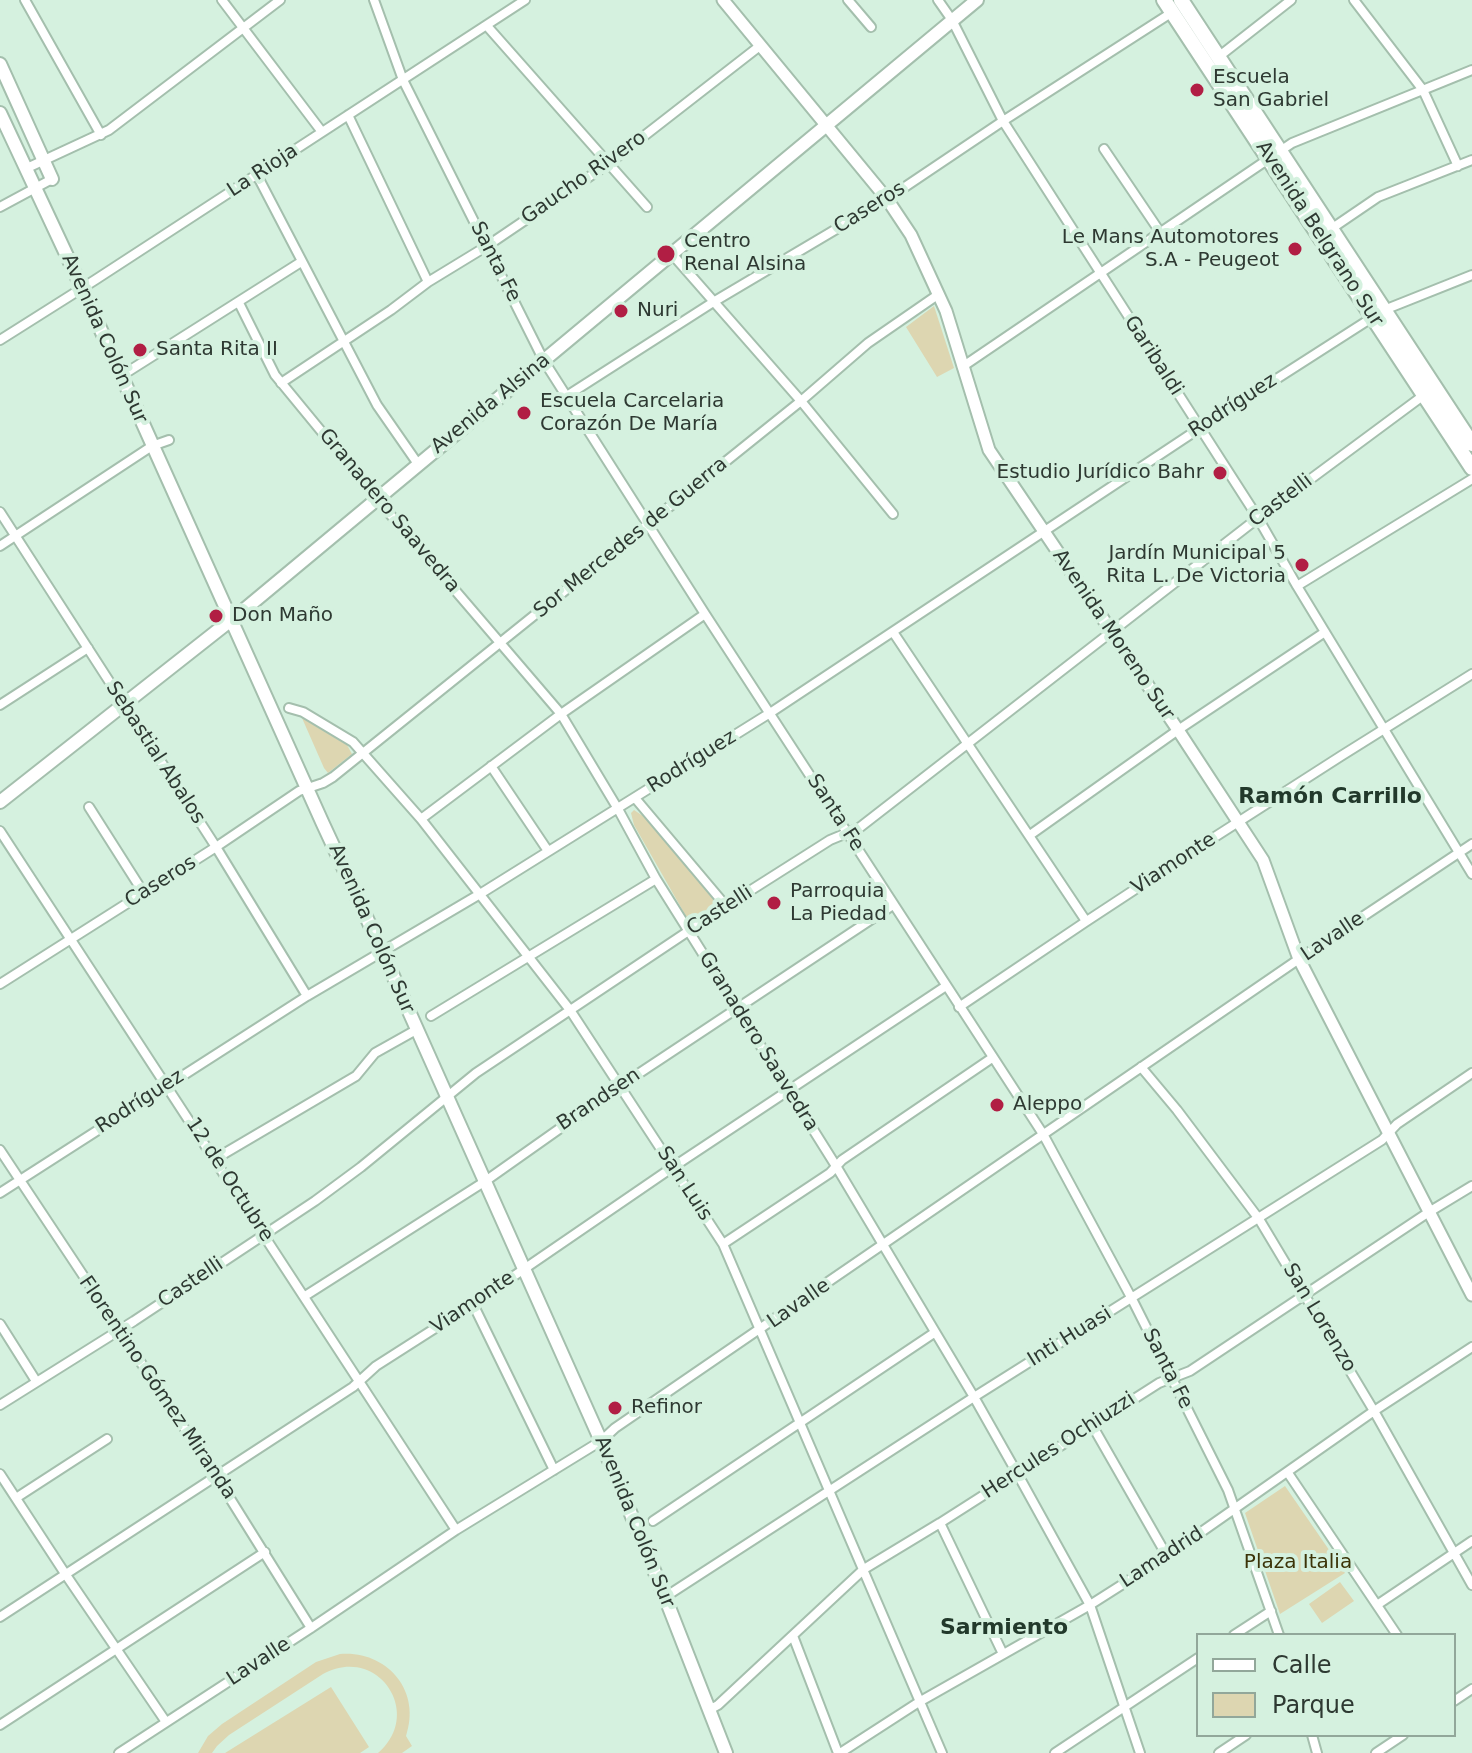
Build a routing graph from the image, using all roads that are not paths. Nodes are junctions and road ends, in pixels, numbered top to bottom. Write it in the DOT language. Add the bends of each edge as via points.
graph roads {
  1 [pos="25,0"];
  2 [pos="222,0"];
  3 [pos="280,0"];
  4 [pos="374,0"];
  5 [pos="525,0"];
  6 [pos="723,0"];
  7 [pos="848,0"];
  8 [pos="938,0"];
  9 [pos="977,0"];
  10 [pos="1181,0"];
  11 [pos="1291,0"];
  12 [pos="1354,0"];
  13 [pos="1168,6"];
  14 [pos="952,20"];
  15 [pos="487,26"];
  16 [pos="871,27"];
  17 [pos="244,28"];
  18 [pos="761,45"];
  19 [pos="1212,62"];
  20 [pos="0,64"];
  21 [pos="1472,70"];
  22 [pos="403,80"];
  23 [pos="1423,90"];
  24 [pos="0,113"];
  25 [pos="348,115"];
  26 [pos="1003,121"];
  27 [pos="826,124"];
  28 [pos="322,132"];
  29 [pos="101,135"];
  30 [pos="1104,149"];
  31 [pos="1275,156"];
  32 [pos="43,160"];
  33 [pos="1472,160"];
  34 [pos="608,164"];
  35 [pos="1458,166"];
  36 [pos="25,169"];
  37 [pos="257,175"];
  38 [pos="52,179"];
  39 [pos="36,188"];
  40 [pos="887,199"];
  41 [pos="0,207"];
  42 [pos="647,207"];
  43 [pos="1331,229"];
  44 [pos="1160,232"];
  45 [pos="487,246"];
  46 [pos="672,254"];
  47 [pos="301,262"];
  48 [pos="1099,273"];
  49 [pos="1472,275"];
  50 [pos="428,282"];
  51 [pos="82,288"];
  52 [pos="939,294"];
  53 [pos="715,301"];
  54 [pos="239,303"];
  55 [pos="1379,313"];
  56 [pos="0,340"];
  57 [pos="343,341"];
  58 [pos="544,361"];
  59 [pos="962,367"];
  60 [pos="121,376"];
  61 [pos="281,383"];
  62 [pos="1424,395"];
  63 [pos="565,397"];
  64 [pos="801,401"];
  65 [pos="1200,428"];
  66 [pos="169,440"];
  67 [pos="1472,444"];
  68 [pos="152,446"];
  69 [pos="418,464"];
  70 [pos="1472,468"];
  71 [pos="1472,479"];
  72 [pos="377,499"];
  73 [pos="0,512"];
  74 [pos="893,514"];
  75 [pos="1258,518"];
  76 [pos="648,525"];
  77 [pos="1043,532"];
  78 [pos="15,536"];
  79 [pos="0,546"];
  80 [pos="1297,586"];
  81 [pos="705,614"];
  82 [pos="231,619"];
  83 [pos="893,632"];
  84 [pos="1112,632"];
  85 [pos="1325,632"];
  86 [pos="501,642"];
  87 [pos="88,648"];
  88 [pos="1472,674"];
  89 [pos="124,704"];
  90 [pos="0,705"];
  91 [pos="289,708"];
  92 [pos="770,713"];
  93 [pos="561,714"];
  94 [pos="1383,729"];
  95 [pos="1178,730"];
  96 [pos="967,745"];
  97 [pos="364,753"];
  98 [pos="491,766"];
  99 [pos="323,783"];
  100 [pos="307,788"];
  101 [pos="635,798"];
  102 [pos="0,802"];
  103 [pos="89,807"];
  104 [pos="618,809"];
  105 [pos="421,819"];
  106 [pos="1239,822"];
  107 [pos="0,831"];
  108 [pos="848,833"];
  109 [pos="1030,835"];
  110 [pos="1472,844"];
  111 [pos="216,847"];
  112 [pos="548,851"];
  113 [pos="1460,852"];
  114 [pos="1472,874"];
  115 [pos="656,879"];
  116 [pos="143,892"];
  117 [pos="480,894"];
  118 [pos="893,905"];
  119 [pos="726,906"];
  120 [pos="1086,921"];
  121 [pos="690,931"];
  122 [pos="71,938"];
  123 [pos="382,951"];
  124 [pos="529,956"];
  125 [pos="1299,959"];
  126 [pos="0,984"];
  127 [pos="946,986"];
  128 [pos="307,996"];
  129 [pos="959,1007"];
  130 [pos="737,1009"];
  131 [pos="570,1010"];
  132 [pos="431,1016"];
  133 [pos="416,1030"];
  134 [pos="992,1058"];
  135 [pos="1141,1067"];
  136 [pos="1472,1073"];
  137 [pos="167,1085"];
  138 [pos="620,1086"];
  139 [pos="788,1091"];
  140 [pos="445,1096"];
  141 [pos="1388,1133"];
  142 [pos="1043,1134"];
  143 [pos="0,1150"];
  144 [pos="215,1159"];
  145 [pos="836,1166"];
  146 [pos="673,1167"];
  147 [pos="20,1180"];
  148 [pos="484,1182"];
  149 [pos="1472,1186"];
  150 [pos="0,1193"];
  151 [pos="1429,1212"];
  152 [pos="1259,1219"];
  153 [pos="264,1234"];
  154 [pos="723,1244"];
  155 [pos="882,1246"];
  156 [pos="523,1269"];
  157 [pos="1305,1295"];
  158 [pos="1472,1295"];
  159 [pos="305,1296"];
  160 [pos="1132,1299"];
  161 [pos="473,1304"];
  162 [pos="0,1324"];
  163 [pos="118,1330"];
  164 [pos="761,1330"];
  165 [pos="934,1333"];
  166 [pos="1472,1347"];
  167 [pos="1172,1377"];
  168 [pos="360,1380"];
  169 [pos="36,1381"];
  170 [pos="974,1397"];
  171 [pos="0,1405"];
  172 [pos="1374,1411"];
  173 [pos="800,1422"];
  174 [pos="1092,1425"];
  175 [pos="107,1439"];
  176 [pos="601,1441"];
  177 [pos="554,1470"];
  178 [pos="1017,1473"];
  179 [pos="1288,1473"];
  180 [pos="0,1474"];
  181 [pos="216,1476"];
  182 [pos="829,1491"];
  183 [pos="16,1498"];
  184 [pos="1236,1509"];
  185 [pos="653,1521"];
  186 [pos="940,1523"];
  187 [pos="456,1530"];
  188 [pos="1472,1541"];
  189 [pos="265,1552"];
  190 [pos="1454,1553"];
  191 [pos="1167,1556"];
  192 [pos="864,1569"];
  193 [pos="66,1575"];
  194 [pos="1472,1585"];
  195 [pos="665,1597"];
  196 [pos="1090,1605"];
  197 [pos="1377,1605"];
  198 [pos="1271,1611"];
  199 [pos="0,1617"];
  200 [pos="311,1628"];
  201 [pos="1237,1633"];
  202 [pos="1278,1633"];
  203 [pos="1396,1633"];
  204 [pos="793,1636"];
  205 [pos="116,1649"];
  206 [pos="1003,1654"];
  207 [pos="1196,1659"];
  208 [pos="919,1702"];
  209 [pos="1124,1707"];
  210 [pos="709,1710"];
  211 [pos="166,1722"];
  212 [pos="0,1725"];
  213 [pos="1243,1737"];
  214 [pos="1400,1737"];
  215 [pos="1378,1752"];
  216 [pos="119,1753"];
  217 [pos="726,1753"];
  218 [pos="839,1753"];
  219 [pos="942,1753"];
  220 [pos="1055,1753"];
  221 [pos="1140,1753"];
  222 [pos="1219,1753"];
  1 -- 29 [label="street"];
  2 -- 17 [label="street"];
  3 -- 17 [label="street"];
  4 -- 22 [label="street, Santa Fe"];
  5 -- 15 [label="street, La Rioja"];
  6 -- 18 [label="street, Avenida Moreno Sur"];
  7 -- 16 [label="street"];
  8 -- 14 [label="street, Garibaldi"];
  9 -- 14 [label="main road, Avenida Alsina"];
  10 -- 19 [label="highway, Avenida Belgrano Sur"];
  11 -- 19 [label="street"];
  12 -- 23 [label="street"];
  13 -- 19 [label="highway, Avenida Belgrano Sur"];
  13 -- 26 [label="street, Caseros"];
  14 -- 26 [label="street, Garibaldi"];
  14 -- 27 [label="main road, Avenida Alsina"];
  15 -- 22 [label="street, La Rioja"];
  15 -- 34 [label="street"];
  17 -- 28 [label="street"];
  17 -- 29 [label="street"];
  18 -- 27 [label="street, Avenida Moreno Sur"];
  18 -- 34 [label="street, Gaucho Rivero"];
  19 -- 31 [label="highway, Avenida Belgrano Sur"];
  20 -- 32 [label="main road"];
  21 -- 23 [label="street"];
  22 -- 25 [label="street, La Rioja"];
  22 -- 45 [label="street, Santa Fe"];
  23 -- 31 [label="street" via="1292,143"];
  23 -- 35 [label="street"];
  24 -- 36 [label="main road, Avenida Colón Sur"];
  25 -- 28 [label="street, La Rioja"];
  25 -- 50 [label="street"];
  26 -- 40 [label="street, Caseros"];
  26 -- 48 [label="street, Garibaldi"];
  27 -- 40 [label="street, Avenida Moreno Sur"];
  27 -- 46 [label="main road, Avenida Alsina"];
  28 -- 37 [label="street, La Rioja"];
  29 -- 32 [label="street"];
  30 -- 44 [label="street"];
  31 -- 43 [label="highway, Avenida Belgrano Sur"];
  31 -- 44 [label="street"];
  31 -- 55 [label="highway, Avenida Belgrano Sur"];
  32 -- 36 [label="street"];
  32 -- 38 [label="main road"];
  33 -- 35 [label="street"];
  34 -- 42 [label="street"];
  34 -- 45 [label="street, Gaucho Rivero"];
  35 -- 43 [label="street" via="1378,197"];
  36 -- 39 [label="main road, Avenida Colón Sur"];
  37 -- 47 [label="street"];
  37 -- 51 [label="street, La Rioja"];
  38 -- 39 [label="street"];
  39 -- 41 [label="street"];
  39 -- 51 [label="main road, Avenida Colón Sur"];
  40 -- 52 [label="street, Avenida Moreno Sur"];
  40 -- 53 [label="street, Caseros"];
  43 -- 55 [label="highway, Avenida Belgrano Sur"];
  44 -- 48 [label="street"];
  45 -- 50 [label="street, Gaucho Rivero"];
  45 -- 58 [label="street, Santa Fe"];
  46 -- 53 [label="street"];
  46 -- 58 [label="main road, Avenida Alsina"];
  47 -- 54 [label="street"];
  47 -- 57 [label="street"];
  48 -- 59 [label="street"];
  48 -- 65 [label="street, Garibaldi"];
  49 -- 55 [label="street, Rodríguez"];
  50 -- 57 [label="street, Gaucho Rivero"];
  51 -- 56 [label="street, La Rioja"];
  51 -- 60 [label="main road, Avenida Colón Sur"];
  52 -- 59 [label="street, Avenida Moreno Sur"];
  52 -- 64 [label="street, Sor Mercedes de Guerra" via="868,343"];
  53 -- 63 [label="street, Caseros"];
  53 -- 64 [label="street"];
  54 -- 60 [label="street"];
  54 -- 61 [label="street, Granadero Saavedra"];
  55 -- 62 [label="highway, Avenida Belgrano Sur"];
  55 -- 65 [label="street, Rodríguez"];
  55 -- 67 [label="highway, Avenida Belgrano Sur"];
  57 -- 61 [label="street, Gaucho Rivero"];
  57 -- 69 [label="street" via="377,405"];
  58 -- 63 [label="street, Santa Fe"];
  58 -- 69 [label="main road, Avenida Alsina"];
  59 -- 77 [label="street, Avenida Moreno Sur" via="989,450"];
  60 -- 68 [label="main road, Avenida Colón Sur"];
  61 -- 72 [label="street, Granadero Saavedra"];
  62 -- 70 [label="highway, Avenida Belgrano Sur"];
  62 -- 75 [label="street, Castelli"];
  63 -- 76 [label="street, Santa Fe"];
  64 -- 74 [label="street"];
  64 -- 76 [label="street, Sor Mercedes de Guerra"];
  65 -- 75 [label="street, Garibaldi"];
  65 -- 77 [label="street, Rodríguez"];
  66 -- 68 [label="street"];
  68 -- 78 [label="street"];
  68 -- 82 [label="main road, Avenida Colón Sur"];
  69 -- 72 [label="main road, Avenida Alsina"];
  71 -- 80 [label="street"];
  72 -- 82 [label="main road, Avenida Alsina"];
  72 -- 86 [label="street, Granadero Saavedra"];
  73 -- 78 [label="street, Sebastial Abalos"];
  75 -- 80 [label="street, Garibaldi"];
  75 -- 84 [label="street, Castelli"];
  76 -- 81 [label="street, Santa Fe"];
  76 -- 86 [label="street, Sor Mercedes de Guerra"];
  77 -- 83 [label="street, Rodríguez"];
  77 -- 84 [label="street, Avenida Moreno Sur"];
  78 -- 79 [label="street"];
  78 -- 87 [label="street, Sebastial Abalos"];
  80 -- 85 [label="street, Garibaldi"];
  81 -- 92 [label="street, Santa Fe"];
  81 -- 93 [label="street"];
  82 -- 89 [label="main road, Avenida Alsina"];
  82 -- 100 [label="main road, Avenida Colón Sur"];
  83 -- 92 [label="street, Rodríguez"];
  83 -- 96 [label="street"];
  84 -- 95 [label="street, Avenida Moreno Sur"];
  84 -- 96 [label="street, Castelli"];
  85 -- 94 [label="street, Garibaldi"];
  85 -- 95 [label="street"];
  86 -- 93 [label="street, Granadero Saavedra"];
  86 -- 97 [label="street, Sor Mercedes de Guerra"];
  87 -- 89 [label="street, Sebastial Abalos"];
  87 -- 90 [label="street"];
  88 -- 94 [label="street, Viamonte"];
  89 -- 102 [label="main road, Avenida Alsina"];
  89 -- 111 [label="street, Sebastial Abalos"];
  91 -- 97 [label="street, San Luis" via="347,737"];
  92 -- 101 [label="street, Rodríguez"];
  92 -- 108 [label="street, Santa Fe"];
  93 -- 98 [label="street"];
  93 -- 104 [label="street, Granadero Saavedra"];
  94 -- 106 [label="street, Viamonte"];
  94 -- 113 [label="street, Garibaldi"];
  95 -- 106 [label="street, Avenida Moreno Sur"];
  95 -- 109 [label="street"];
  96 -- 108 [label="street, Castelli"];
  96 -- 109 [label="street"];
  97 -- 99 [label="street, Sor Mercedes de Guerra"];
  97 -- 105 [label="street, San Luis"];
  98 -- 105 [label="street"];
  98 -- 112 [label="street"];
  99 -- 100 [label="street, Caseros"];
  100 -- 111 [label="street, Caseros"];
  100 -- 123 [label="main road, Avenida Colón Sur"];
  101 -- 104 [label="street, Rodríguez"];
  101 -- 119 [label="street"];
  103 -- 116 [label="street"];
  104 -- 112 [label="street, Rodríguez"];
  104 -- 115 [label="street, Granadero Saavedra"];
  105 -- 117 [label="street, San Luis"];
  106 -- 120 [label="street, Viamonte"];
  106 -- 125 [label="street, Avenida Moreno Sur" via="1268,870"];
  107 -- 122 [label="street, 12 de Octubre"];
  108 -- 118 [label="street, Santa Fe"];
  108 -- 119 [label="street, Castelli"];
  109 -- 120 [label="street"];
  110 -- 113 [label="street, Lavalle"];
  111 -- 116 [label="street, Caseros"];
  111 -- 128 [label="street, Sebastial Abalos"];
  112 -- 117 [label="street, Rodríguez"];
  113 -- 114 [label="street, Garibaldi"];
  113 -- 125 [label="street, Lavalle"];
  115 -- 121 [label="street, Granadero Saavedra"];
  115 -- 124 [label="street"];
  116 -- 122 [label="street, Caseros"];
  117 -- 123 [label="street, Rodríguez"];
  117 -- 124 [label="street, San Luis"];
  118 -- 127 [label="street, Santa Fe"];
  118 -- 130 [label="street, Brandsen"];
  119 -- 121 [label="street, Castelli"];
  120 -- 129 [label="street, Viamonte"];
  121 -- 130 [label="street, Granadero Saavedra"];
  121 -- 131 [label="street, Castelli"];
  122 -- 126 [label="street, Caseros"];
  122 -- 137 [label="street, 12 de Octubre"];
  123 -- 128 [label="street, Rodríguez"];
  123 -- 133 [label="main road, Avenida Colón Sur"];
  124 -- 131 [label="street, San Luis"];
  124 -- 132 [label="street"];
  125 -- 135 [label="street, Lavalle"];
  125 -- 141 [label="street, Avenida Moreno Sur"];
  127 -- 129 [label="street, Santa Fe"];
  127 -- 139 [label="street, Viamonte"];
  128 -- 137 [label="street, Rodríguez"];
  129 -- 134 [label="street, Santa Fe"];
  130 -- 138 [label="street, Brandsen"];
  130 -- 139 [label="street, Granadero Saavedra"];
  131 -- 138 [label="street, San Luis"];
  131 -- 140 [label="street, Castelli"];
  133 -- 140 [label="main road, Avenida Colón Sur"];
  133 -- 144 [label="street" via="375,1053 356,1076"];
  134 -- 142 [label="street, Santa Fe"];
  134 -- 145 [label="street"];
  135 -- 142 [label="street, Lavalle"];
  135 -- 152 [label="street, San Lorenzo"];
  136 -- 141 [label="street, Inti Huasi"];
  137 -- 144 [label="street, 12 de Octubre"];
  137 -- 147 [label="street, Rodríguez"];
  138 -- 146 [label="street, San Luis"];
  138 -- 148 [label="street, Brandsen"];
  139 -- 145 [label="street, Granadero Saavedra"];
  139 -- 146 [label="street, Viamonte"];
  140 -- 148 [label="main road, Avenida Colón Sur"];
  140 -- 153 [label="street, Castelli" via="361,1167"];
  141 -- 151 [label="street, Avenida Moreno Sur"];
  141 -- 152 [label="street, Inti Huasi"];
  142 -- 155 [label="street, Lavalle"];
  142 -- 160 [label="street, Santa Fe"];
  143 -- 147 [label="street, Florentino Gómez Miranda"];
  144 -- 153 [label="street, 12 de Octubre"];
  145 -- 154 [label="street"];
  145 -- 155 [label="street, Granadero Saavedra"];
  146 -- 154 [label="street, San Luis"];
  146 -- 156 [label="street, Viamonte"];
  147 -- 150 [label="street, Rodríguez"];
  147 -- 163 [label="street, Florentino Gómez Miranda"];
  148 -- 156 [label="main road, Avenida Colón Sur"];
  148 -- 159 [label="street, Brandsen"];
  149 -- 151 [label="street, Hercules Ochiuzzi"];
  151 -- 157 [label="street, Hercules Ochiuzzi"];
  151 -- 158 [label="street, Avenida Moreno Sur"];
  152 -- 157 [label="street, San Lorenzo"];
  152 -- 160 [label="street, Inti Huasi"];
  153 -- 159 [label="street, 12 de Octubre"];
  153 -- 163 [label="street, Castelli"];
  154 -- 164 [label="street, San Luis"];
  155 -- 164 [label="street, Lavalle"];
  155 -- 165 [label="street, Granadero Saavedra"];
  156 -- 161 [label="street, Viamonte"];
  156 -- 176 [label="main road, Avenida Colón Sur"];
  157 -- 167 [label="street, Hercules Ochiuzzi" via="1190,1371"];
  157 -- 172 [label="street, San Lorenzo"];
  159 -- 168 [label="street, 12 de Octubre"];
  160 -- 167 [label="street, Santa Fe"];
  160 -- 170 [label="street, Inti Huasi"];
  161 -- 168 [label="street, Viamonte"];
  161 -- 177 [label="street"];
  162 -- 169 [label="street"];
  163 -- 169 [label="street, Castelli"];
  163 -- 181 [label="street, Florentino Gómez Miranda"];
  164 -- 173 [label="street, San Luis"];
  164 -- 176 [label="street, Lavalle"];
  165 -- 170 [label="street, Granadero Saavedra"];
  165 -- 173 [label="street"];
  166 -- 172 [label="street, Lamadrid"];
  167 -- 174 [label="street, Hercules Ochiuzzi"];
  167 -- 184 [label="street, Santa Fe"];
  168 -- 181 [label="street, Viamonte"];
  168 -- 187 [label="street, 12 de Octubre"];
  169 -- 171 [label="street, Castelli"];
  170 -- 178 [label="street, Granadero Saavedra"];
  170 -- 182 [label="street, Inti Huasi"];
  172 -- 179 [label="street, Lamadrid"];
  172 -- 190 [label="street, San Lorenzo"];
  173 -- 182 [label="street, San Luis"];
  173 -- 185 [label="street"];
  174 -- 178 [label="street, Hercules Ochiuzzi"];
  174 -- 191 [label="street"];
  175 -- 183 [label="street"];
  176 -- 177 [label="street, Lavalle"];
  176 -- 195 [label="main road, Avenida Colón Sur"];
  177 -- 187 [label="street, Lavalle"];
  178 -- 186 [label="street, Hercules Ochiuzzi"];
  178 -- 196 [label="street, Granadero Saavedra"];
  179 -- 184 [label="street, Lamadrid"];
  179 -- 197 [label="street"];
  180 -- 183 [label="street"];
  181 -- 189 [label="street, Florentino Gómez Miranda"];
  181 -- 193 [label="street, Viamonte"];
  182 -- 192 [label="street, San Luis"];
  182 -- 195 [label="street, Inti Huasi"];
  183 -- 193 [label="street"];
  184 -- 191 [label="street, Lamadrid"];
  184 -- 198 [label="street, Santa Fe"];
  186 -- 192 [label="street, Hercules Ochiuzzi"];
  186 -- 206 [label="street"];
  187 -- 200 [label="street, Lavalle"];
  188 -- 190 [label="street"];
  189 -- 200 [label="street, Florentino Gómez Miranda"];
  189 -- 205 [label="street"];
  190 -- 194 [label="street, San Lorenzo"];
  190 -- 197 [label="street"];
  191 -- 196 [label="street, Lamadrid"];
  192 -- 204 [label="street, Hercules Ochiuzzi"];
  192 -- 208 [label="street, San Luis"];
  193 -- 199 [label="street, Viamonte"];
  193 -- 205 [label="street"];
  195 -- 210 [label="main road, Avenida Colón Sur"];
  196 -- 206 [label="street, Lamadrid"];
  196 -- 209 [label="street, Granadero Saavedra"];
  197 -- 203 [label="street"];
  198 -- 201 [label="street"];
  198 -- 202 [label="street, Santa Fe"];
  200 -- 211 [label="street, Lavalle"];
  204 -- 210 [label="street, Hercules Ochiuzzi"];
  204 -- 218 [label="street"];
  205 -- 211 [label="street"];
  205 -- 212 [label="street"];
  206 -- 208 [label="street, Lamadrid"];
  207 -- 209 [label="street"];
  208 -- 218 [label="street, Lamadrid"];
  208 -- 219 [label="street, San Luis"];
  209 -- 220 [label="street"];
  209 -- 221 [label="street, Granadero Saavedra"];
  210 -- 217 [label="main road, Avenida Colón Sur"];
  211 -- 216 [label="street, Lavalle"];
  213 -- 222 [label="street"];
  214 -- 215 [label="street"];
}
